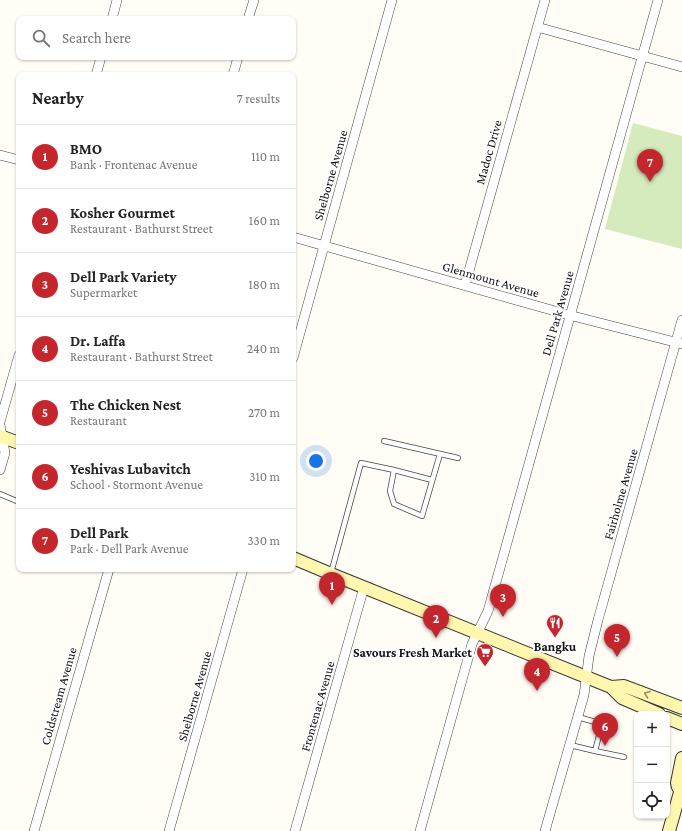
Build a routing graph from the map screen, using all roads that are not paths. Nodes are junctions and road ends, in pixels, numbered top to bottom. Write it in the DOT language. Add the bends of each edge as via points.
graph roads {
  1 [pos="117,0"];
  2 [pos="254,0"];
  3 [pos="392,0"];
  4 [pos="545,0"];
  5 [pos="658,0"];
  6 [pos="113,16"];
  7 [pos="249,16"];
  8 [pos="537,27"];
  9 [pos="643,56"];
  10 [pos="100,60"];
  11 [pos="237,60"];
  12 [pos="682,67"];
  13 [pos="97,72"];
  14 [pos="234,72"];
  15 [pos="0,155"];
  16 [pos="16,159"];
  17 [pos="296,238"];
  18 [pos="323,246"];
  19 [pos="465,285"];
  20 [pos="569,315"];
  21 [pos="682,320"];
  22 [pos="679,343"];
  23 [pos="296,347"];
  24 [pos="16,376"];
  25 [pos="0,423"];
  26 [pos="1,436"];
  27 [pos="16,442"];
  28 [pos="384,442"];
  29 [pos="440,454"];
  30 [pos="458,458"];
  31 [pos="0,470"];
  32 [pos="394,470"];
  33 [pos="432,480"];
  34 [pos="0,494"];
  35 [pos="16,501"];
  36 [pos="296,559"];
  37 [pos="108,572"];
  38 [pos="242,572"];
  39 [pos="331,574"];
  40 [pos="364,588"];
  41 [pos="478,633"];
  42 [pos="586,677"];
  43 [pos="611,687"];
  44 [pos="682,708"];
  45 [pos="652,711"];
  46 [pos="578,717"];
  47 [pos="670,719"];
  48 [pos="682,724"];
  49 [pos="570,744"];
  50 [pos="595,750"];
  51 [pos="624,757"];
  52 [pos="682,758"];
  53 [pos="682,789"];
  54 [pos="34,831"];
  55 [pos="169,831"];
  56 [pos="295,831"];
  57 [pos="420,831"];
  58 [pos="545,831"];
  59 [pos="669,831"];
  1 -- 6 [label="street"];
  2 -- 7 [label="street"];
  3 -- 18 [label="street, Shelborne Avenue"];
  4 -- 8 [label="street, Madoc Drive"];
  5 -- 9 [label="street, Dell Park Avenue"];
  8 -- 9 [label="street"];
  8 -- 19 [label="street, Madoc Drive"];
  9 -- 12 [label="street"];
  9 -- 20 [label="street, Dell Park Avenue"];
  10 -- 13 [label="street"];
  11 -- 14 [label="street"];
  15 -- 16 [label="street"];
  17 -- 18 [label="street, Glenmount Avenue"];
  18 -- 19 [label="street, Glenmount Avenue"];
  18 -- 23 [label="street, Shelborne Avenue"];
  19 -- 20 [label="street, Glenmount Avenue"];
  20 -- 22 [label="street, Glenmount Avenue"];
  20 -- 41 [label="street, Dell Park Avenue" via="488,611"];
  21 -- 22 [label="street, Fairholme Avenue"];
  22 -- 42 [label="street, Fairholme Avenue" via="598,620"];
  24 -- 25 [label="street"];
  25 -- 26 [label="street"];
  26 -- 27 [label="main road"];
  26 -- 31 [label="street" via="5,453"];
  28 -- 29 [label="lane"];
  29 -- 30 [label="lane"];
  29 -- 33 [label="lane"];
  32 -- 33 [label="lane"];
  32 -- 33 [label="lane" via="390,491 394,504 422,516"];
  32 -- 39 [label="lane" via="361,463"];
  34 -- 35 [label="lane"];
  36 -- 39 [label="main road"];
  37 -- 54 [label="street, Coldstream Avenue"];
  38 -- 55 [label="street, Shelborne Avenue"];
  39 -- 40 [label="main road"];
  40 -- 41 [label="main road"];
  40 -- 56 [label="street, Frontenac Avenue"];
  41 -- 42 [label="main road"];
  41 -- 57 [label="street, Dell Park Avenue" via="472,644"];
  42 -- 43 [label="main road"];
  42 -- 46 [label="street, Fairholme Avenue"];
  44 -- 43 [label="main road, one-way" via="624,686"];
  43 -- 45 [label="main road" via="622,698"];
  46 -- 49 [label="street, Fairholme Avenue"];
  46 -- 50 [label="lane" via="602,724"];
  47 -- 48 [label="main road"];
  49 -- 50 [label="lane"];
  49 -- 58 [label="street, Fairholme Avenue"];
  50 -- 51 [label="lane"];
  52 -- 53 [label="main road" via="677,783"];
  53 -- 59 [label="main road"];
}
